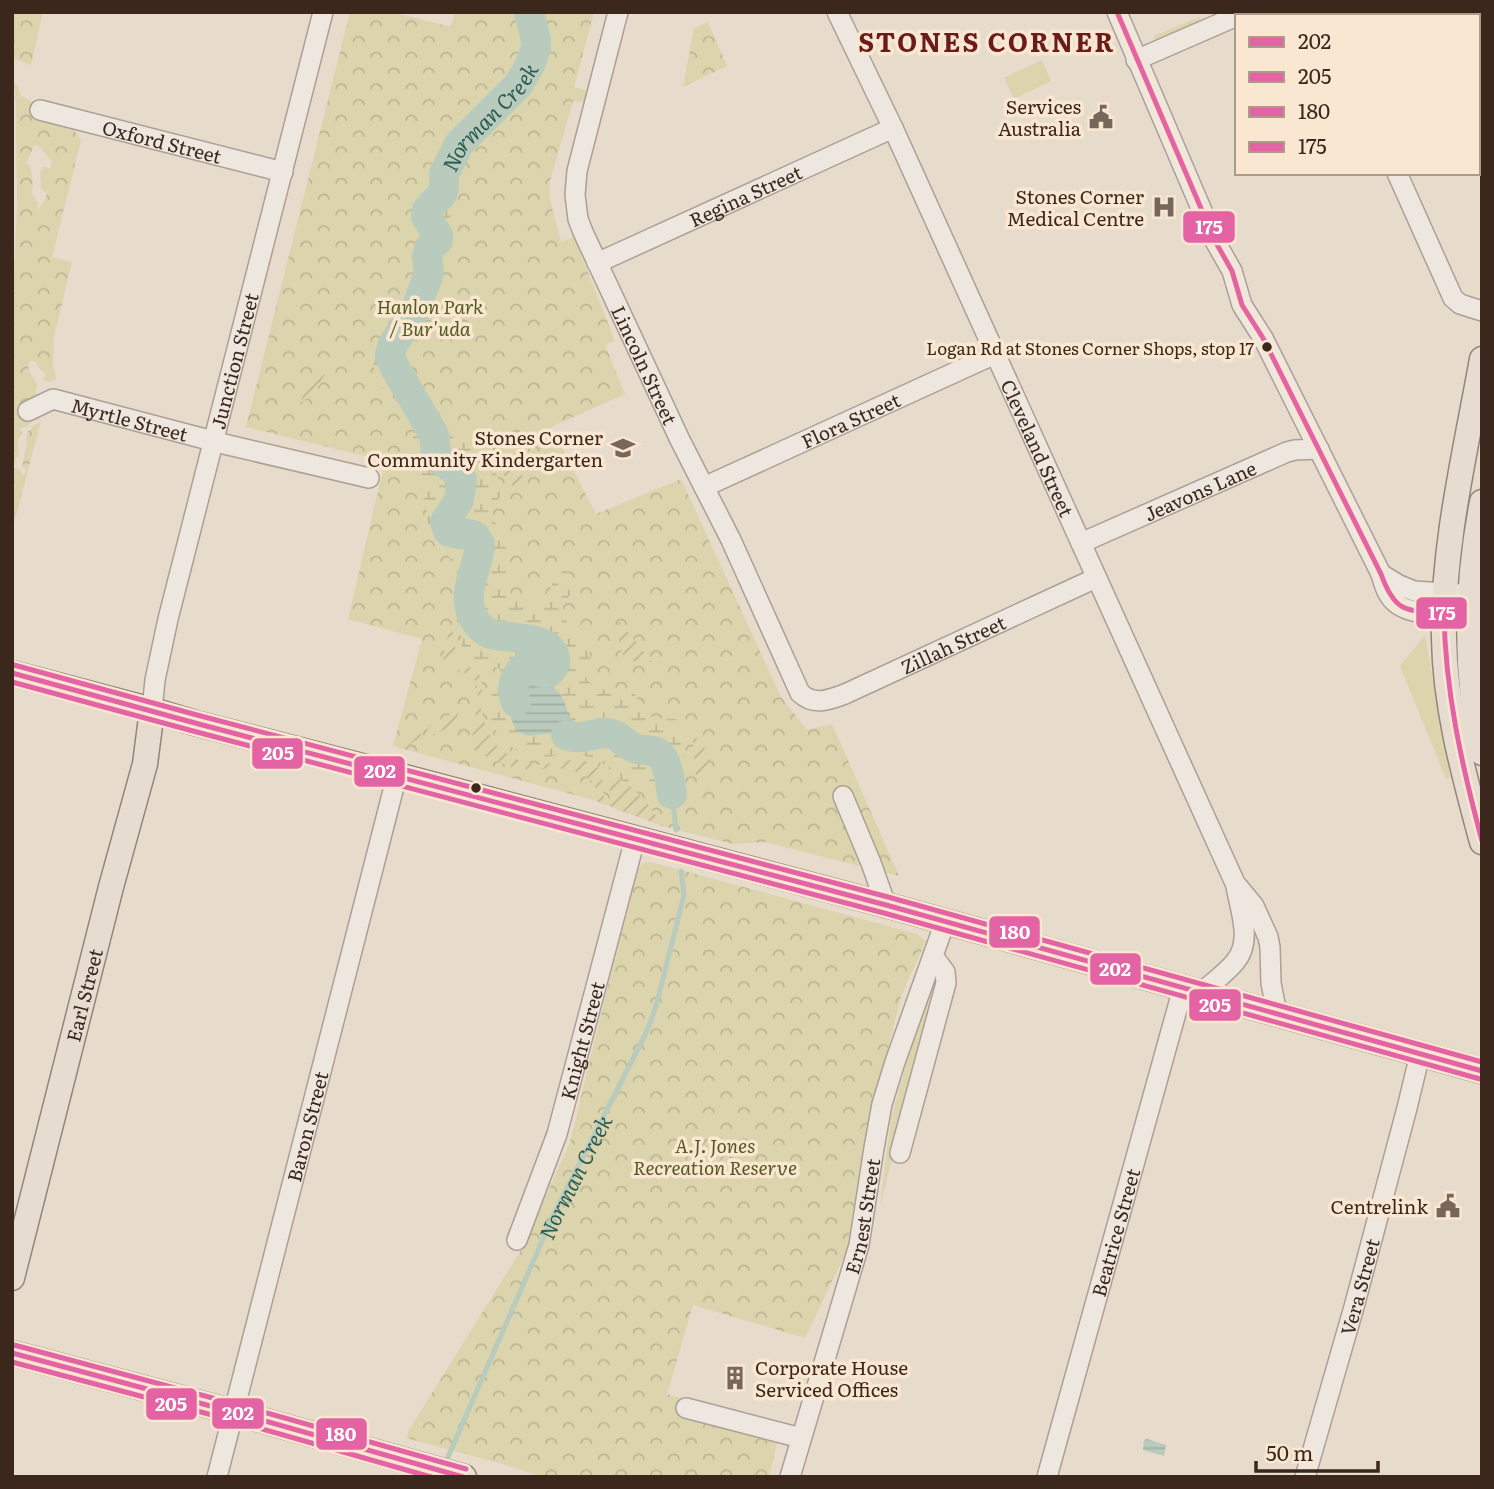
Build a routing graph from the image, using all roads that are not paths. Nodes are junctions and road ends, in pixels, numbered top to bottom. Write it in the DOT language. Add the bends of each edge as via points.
graph roads {
  1 [pos="323,12"];
  2 [pos="618,12"];
  3 [pos="837,12"];
  4 [pos="1116,12"];
  5 [pos="1235,17"];
  6 [pos="1136,60"];
  7 [pos="40,110"];
  8 [pos="892,128"];
  9 [pos="283,172"];
  10 [pos="1398,175"];
  11 [pos="597,263"];
  12 [pos="1482,312"];
  13 [pos="995,354"];
  14 [pos="1482,359"];
  15 [pos="28,411"];
  16 [pos="214,440"];
  17 [pos="1320,449"];
  18 [pos="369,478"];
  19 [pos="704,487"];
  20 [pos="1482,502"];
  21 [pos="1081,543"];
  22 [pos="1097,578"];
  23 [pos="1457,604"];
  24 [pos="1476,650"];
  25 [pos="12,673"];
  26 [pos="1477,695"];
  27 [pos="808,699"];
  28 [pos="152,710"];
  29 [pos="1482,753"];
  30 [pos="397,775"];
  31 [pos="843,796"];
  32 [pos="635,839"];
  33 [pos="1482,842"];
  34 [pos="1236,883"];
  35 [pos="886,905"];
  36 [pos="945,922"];
  37 [pos="933,956"];
  38 [pos="1192,990"];
  39 [pos="1277,1014"];
  40 [pos="1482,1051"];
  41 [pos="1420,1054"];
  42 [pos="1470,1068"];
  43 [pos="900,1153"];
  44 [pos="517,1240"];
  45 [pos="12,1278"];
  46 [pos="12,1353"];
  47 [pos="686,1408"];
  48 [pos="233,1412"];
  49 [pos="801,1438"];
  50 [pos="461,1476"];
  51 [pos="216,1477"];
  52 [pos="790,1477"];
  53 [pos="1047,1477"];
  54 [pos="1305,1477"];
  1 -- 9 [label="street, Junction Street"];
  2 -- 11 [label="street, Lincoln Street" via="575,182 578,219"];
  3 -- 8 [label="street, Cleveland Street"];
  4 -- 6 [label="street"];
  5 -- 6 [label="street"];
  6 -- 17 [label="street" via="1214,241 1232,271 1242,305"];
  7 -- 9 [label="street, Oxford Street"];
  8 -- 11 [label="street, Regina Street"];
  8 -- 13 [label="street, Cleveland Street"];
  9 -- 16 [label="street, Junction Street"];
  10 -- 12 [label="street" via="1453,298"];
  11 -- 19 [label="street, Lincoln Street"];
  13 -- 19 [label="street, Flora Street"];
  13 -- 21 [label="street, Cleveland Street"];
  14 -- 23 [label="main road" via="1449,553"];
  15 -- 16 [label="street, Myrtle Street" via="53,398"];
  16 -- 18 [label="street, Myrtle Street"];
  16 -- 28 [label="street, Junction Street" via="162,649"];
  17 -- 21 [label="street, Jeavons Lane" via="1287,452"];
  17 -- 23 [label="street" via="1381,573 1407,589"];
  19 -- 27 [label="street, Lincoln Street" via="796,687"];
  20 -- 23 [label="main road"];
  21 -- 22 [label="street, Cleveland Street"];
  22 -- 27 [label="street, Zillah Street" via="845,694 826,701"];
  22 -- 34 [label="street, Cleveland Street"];
  23 -- 24 [label="main road"];
  23 -- 33 [label="main road" via="1444,639 1448,697"];
  24 -- 26 [label="main road"];
  25 -- 28 [label="main road"];
  26 -- 29 [label="main road"];
  28 -- 30 [label="main road"];
  28 -- 45 [label="main road, Earl Street" via="145,764"];
  30 -- 32 [label="main road"];
  30 -- 48 [label="street, Baron Street"];
  31 -- 35 [label="street"];
  32 -- 35 [label="main road"];
  32 -- 44 [label="street, Knight Street" via="557,1134"];
  34 -- 38 [label="street, Cleveland Street" via="1244,944 1236,961"];
  34 -- 39 [label="street, Cleveland Street" via="1254,906 1268,937"];
  35 -- 36 [label="main road"];
  36 -- 37 [label="street, Ernest Street"];
  36 -- 38 [label="main road"];
  37 -- 43 [label="street, Ernest Street" via="945,972 946,983"];
  37 -- 49 [label="street, Ernest Street" via="882,1104 859,1245"];
  38 -- 39 [label="main road"];
  38 -- 53 [label="street, Beatrice Street"];
  39 -- 41 [label="main road"];
  40 -- 42 [label="main road" via="1476,1053"];
  41 -- 42 [label="main road"];
  41 -- 54 [label="street, Vera Street"];
  46 -- 48 [label="main road"];
  47 -- 49 [label="street"];
  48 -- 50 [label="main road"];
  48 -- 51 [label="street, Baron Street"];
  49 -- 52 [label="street, Ernest Street"];
}
